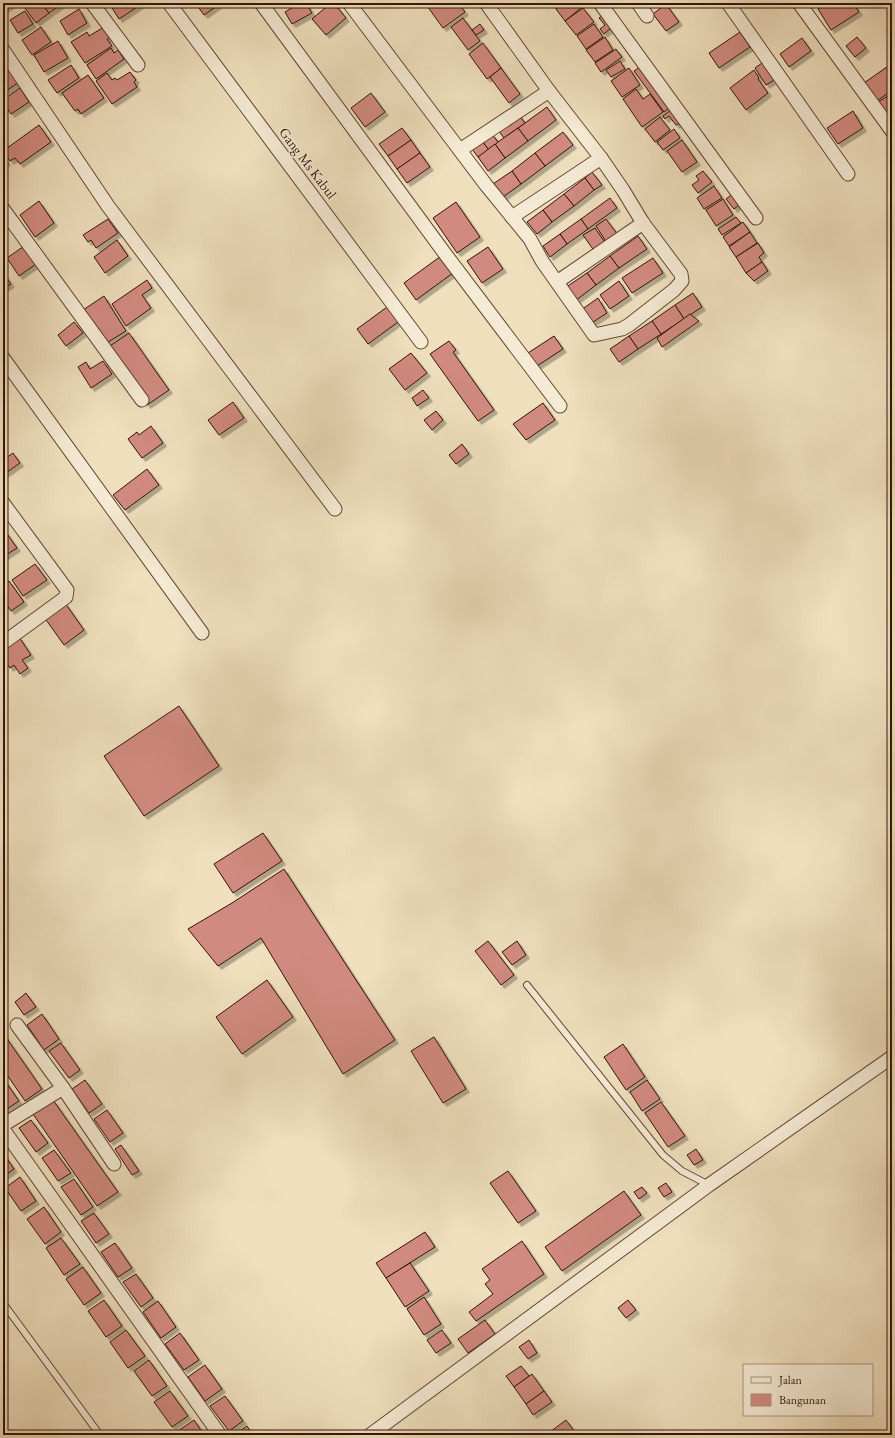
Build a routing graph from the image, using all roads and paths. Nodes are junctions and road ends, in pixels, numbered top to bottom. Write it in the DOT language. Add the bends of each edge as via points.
graph roads {
  1 [pos="92,3"];
  2 [pos="169,3"];
  3 [pos="261,3"];
  4 [pos="349,3"];
  5 [pos="486,3"];
  6 [pos="600,3"];
  7 [pos="638,3"];
  8 [pos="728,3"];
  9 [pos="799,3"];
  10 [pos="647,16"];
  11 [pos="3,50"];
  12 [pos="138,65"];
  13 [pos="549,91"];
  14 [pos="892,131"];
  15 [pos="460,150"];
  16 [pos="601,158"];
  17 [pos="848,174"];
  18 [pos="3,209"];
  19 [pos="512,217"];
  20 [pos="756,218"];
  21 [pos="643,223"];
  22 [pos="557,282"];
  23 [pos="421,342"];
  24 [pos="3,358"];
  25 [pos="142,400"];
  26 [pos="560,406"];
  27 [pos="3,503"];
  28 [pos="335,509"];
  29 [pos="8,520"];
  30 [pos="202,633"];
  31 [pos="3,643"];
  32 [pos="527,985"];
  33 [pos="17,1025"];
  34 [pos="892,1057"];
  35 [pos="63,1088"];
  36 [pos="3,1124"];
  37 [pos="3,1129"];
  38 [pos="114,1164"];
  39 [pos="709,1185"];
  40 [pos="3,1303"];
  41 [pos="100,1435"];
  42 [pos="220,1435"];
  43 [pos="370,1435"];
  1 -- 12 [label="street"];
  2 -- 23 [label="street, Gang Ms Kabul"];
  3 -- 26 [label="street"];
  4 -- 15 [label="street"];
  5 -- 13 [label="street"];
  6 -- 20 [label="street"];
  7 -- 10 [label="street"];
  8 -- 17 [label="street"];
  9 -- 14 [label="street"];
  11 -- 28 [label="street" via="108,206"];
  13 -- 15 [label="street"];
  13 -- 16 [label="street"];
  15 -- 19 [label="street"];
  16 -- 19 [label="street"];
  16 -- 21 [label="street"];
  18 -- 25 [label="street"];
  19 -- 22 [label="street" via="530,239"];
  21 -- 22 [label="street"];
  21 -- 22 [label="street" via="681,274 682,281 629,325 594,335"];
  24 -- 30 [label="street"];
  27 -- 29 [label="street"];
  29 -- 31 [label="street" via="68,594"];
  32 -- 39 [label="lane" via="663,1155 682,1171"];
  33 -- 35 [label="street"];
  34 -- 39 [label="street"];
  35 -- 36 [label="street"];
  35 -- 38 [label="street"];
  37 -- 42 [label="street"];
  39 -- 43 [label="street"];
  40 -- 41 [label="lane"];
}
